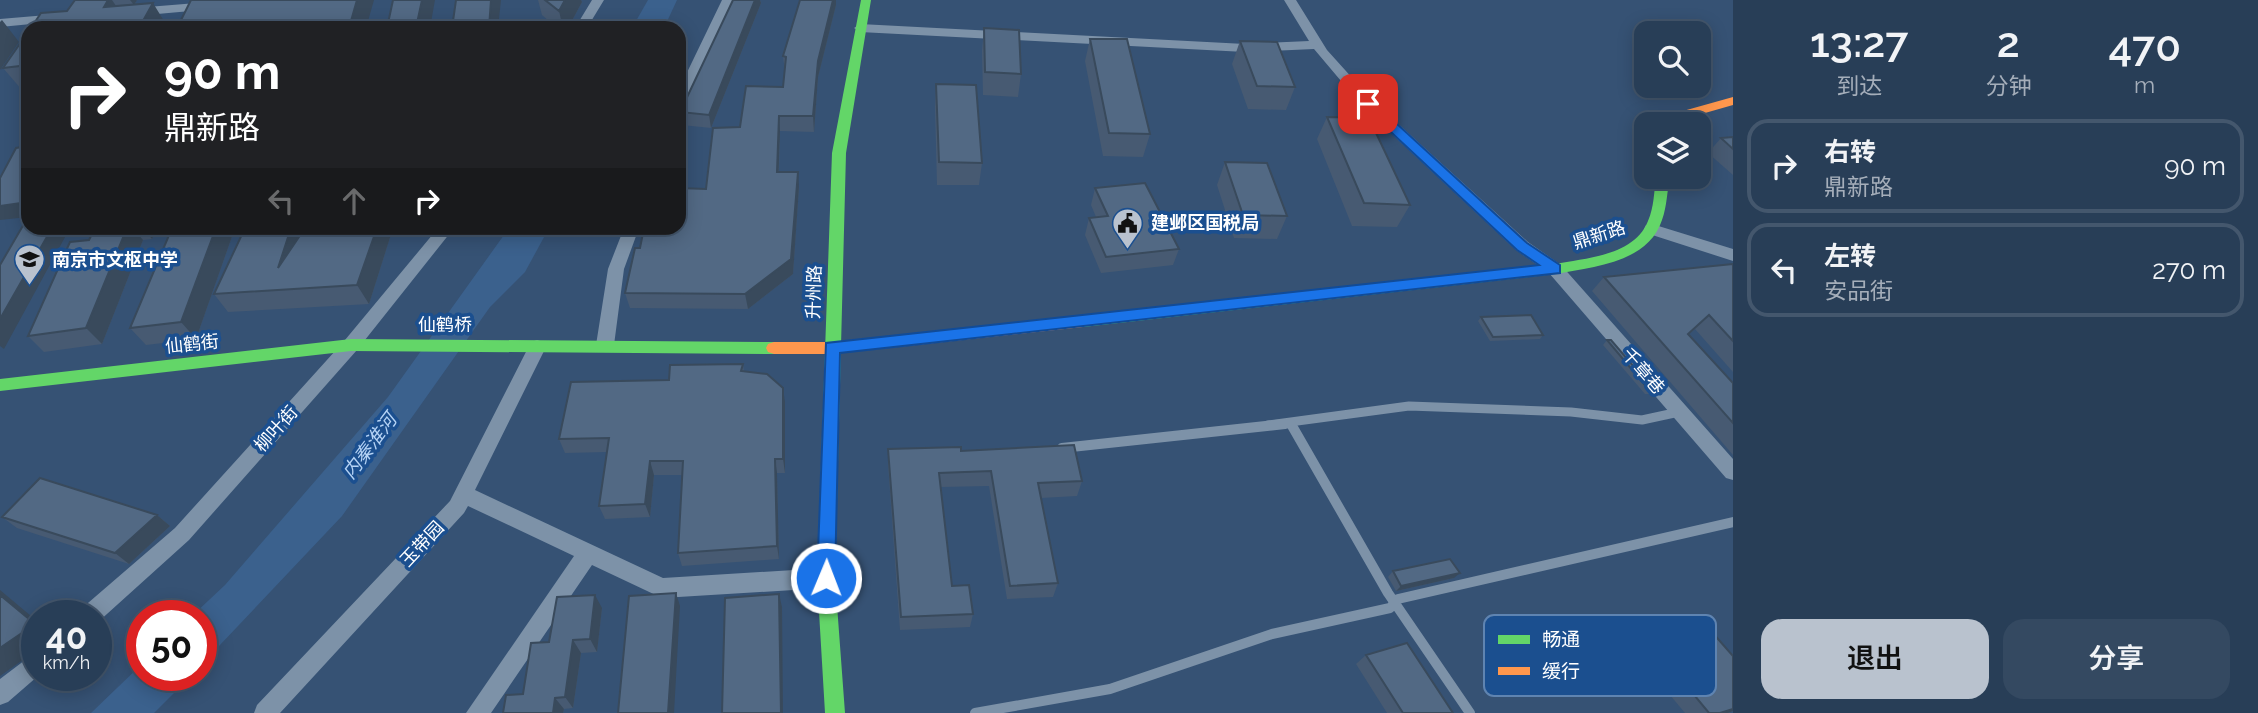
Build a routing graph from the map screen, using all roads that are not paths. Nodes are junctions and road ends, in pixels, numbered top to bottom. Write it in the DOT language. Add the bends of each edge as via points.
graph roads {
  1 [pos="598,0"];
  2 [pos="728,0"];
  3 [pos="866,0"];
  4 [pos="1290,0"];
  5 [pos="220,5"];
  6 [pos="124,13"];
  7 [pos="69,18"];
  8 [pos="21,21"];
  9 [pos="28,21"];
  10 [pos="585,21"];
  11 [pos="0,23"];
  12 [pos="860,28"];
  13 [pos="1318,45"];
  14 [pos="686,88"];
  15 [pos="1733,101"];
  16 [pos="1692,112"];
  17 [pos="1660,189"];
  18 [pos="1652,229"];
  19 [pos="440,235"];
  20 [pos="628,235"];
  21 [pos="1733,255"];
  22 [pos="1555,269"];
  23 [pos="388,344"];
  24 [pos="351,345"];
  25 [pos="605,345"];
  26 [pos="537,347"];
  27 [pos="832,348"];
  28 [pos="0,385"];
  29 [pos="1679,412"];
  30 [pos="1290,423"];
  31 [pos="1055,449"];
  32 [pos="1733,472"];
  33 [pos="463,494"];
  34 [pos="1733,522"];
  35 [pos="588,553"];
  36 [pos="826,578"];
  37 [pos="107,600"];
  38 [pos="1395,602"];
  39 [pos="21,676"];
  40 [pos="0,694"];
  41 [pos="265,713"];
  42 [pos="477,713"];
  43 [pos="835,713"];
  44 [pos="975,713"];
  45 [pos="1470,713"];
  1 -- 10 [label="street"];
  2 -- 14 [label="street"];
  3 -- 12 [label="street, 升州路"];
  4 -- 13 [label="street, 千章巷"];
  5 -- 6 [label="street"];
  7 -- 9 [label="street"];
  8 -- 11 [label="street"];
  12 -- 13 [label="street" via="1245,48"];
  12 -- 27 [label="street, 升州路" via="839,153"];
  13 -- 22 [label="street, 千章巷" via="1368,104 1522,246"];
  15 -- 16 [label="street"];
  17 -- 18 [label="street, 鼎新路"];
  18 -- 21 [label="street"];
  18 -- 22 [label="street, 鼎新路" via="1640,242 1614,255"];
  19 -- 24 [label="street, 柳叶街"];
  20 -- 25 [label="street" via="616,269"];
  22 -- 27 [label="street, 鼎新路"];
  22 -- 29 [label="street, 千章巷"];
  23 -- 24 [label="street, 仙鹤街"];
  23 -- 26 [label="street, 仙鹤桥"];
  24 -- 28 [label="street, 仙鹤街"];
  24 -- 37 [label="street, 柳叶街" via="182,534"];
  25 -- 26 [label="street"];
  25 -- 27 [label="street"];
  26 -- 33 [label="street, 玉带园"];
  27 -- 36 [label="street, 升州路"];
  29 -- 30 [label="lane" via="1642,420 1571,412 1409,406"];
  29 -- 32 [label="street, 千章巷"];
  30 -- 31 [label="lane"];
  30 -- 38 [label="lane"];
  33 -- 35 [label="street"];
  33 -- 41 [label="street, 玉带园" via="457,507"];
  34 -- 38 [label="lane"];
  35 -- 36 [label="street" via="662,588"];
  35 -- 42 [label="street"];
  36 -- 43 [label="street, 升州路"];
  38 -- 44 [label="lane" via="1390,608 1272,634 1110,689"];
  38 -- 45 [label="lane"];
  39 -- 40 [label="street"];
}
